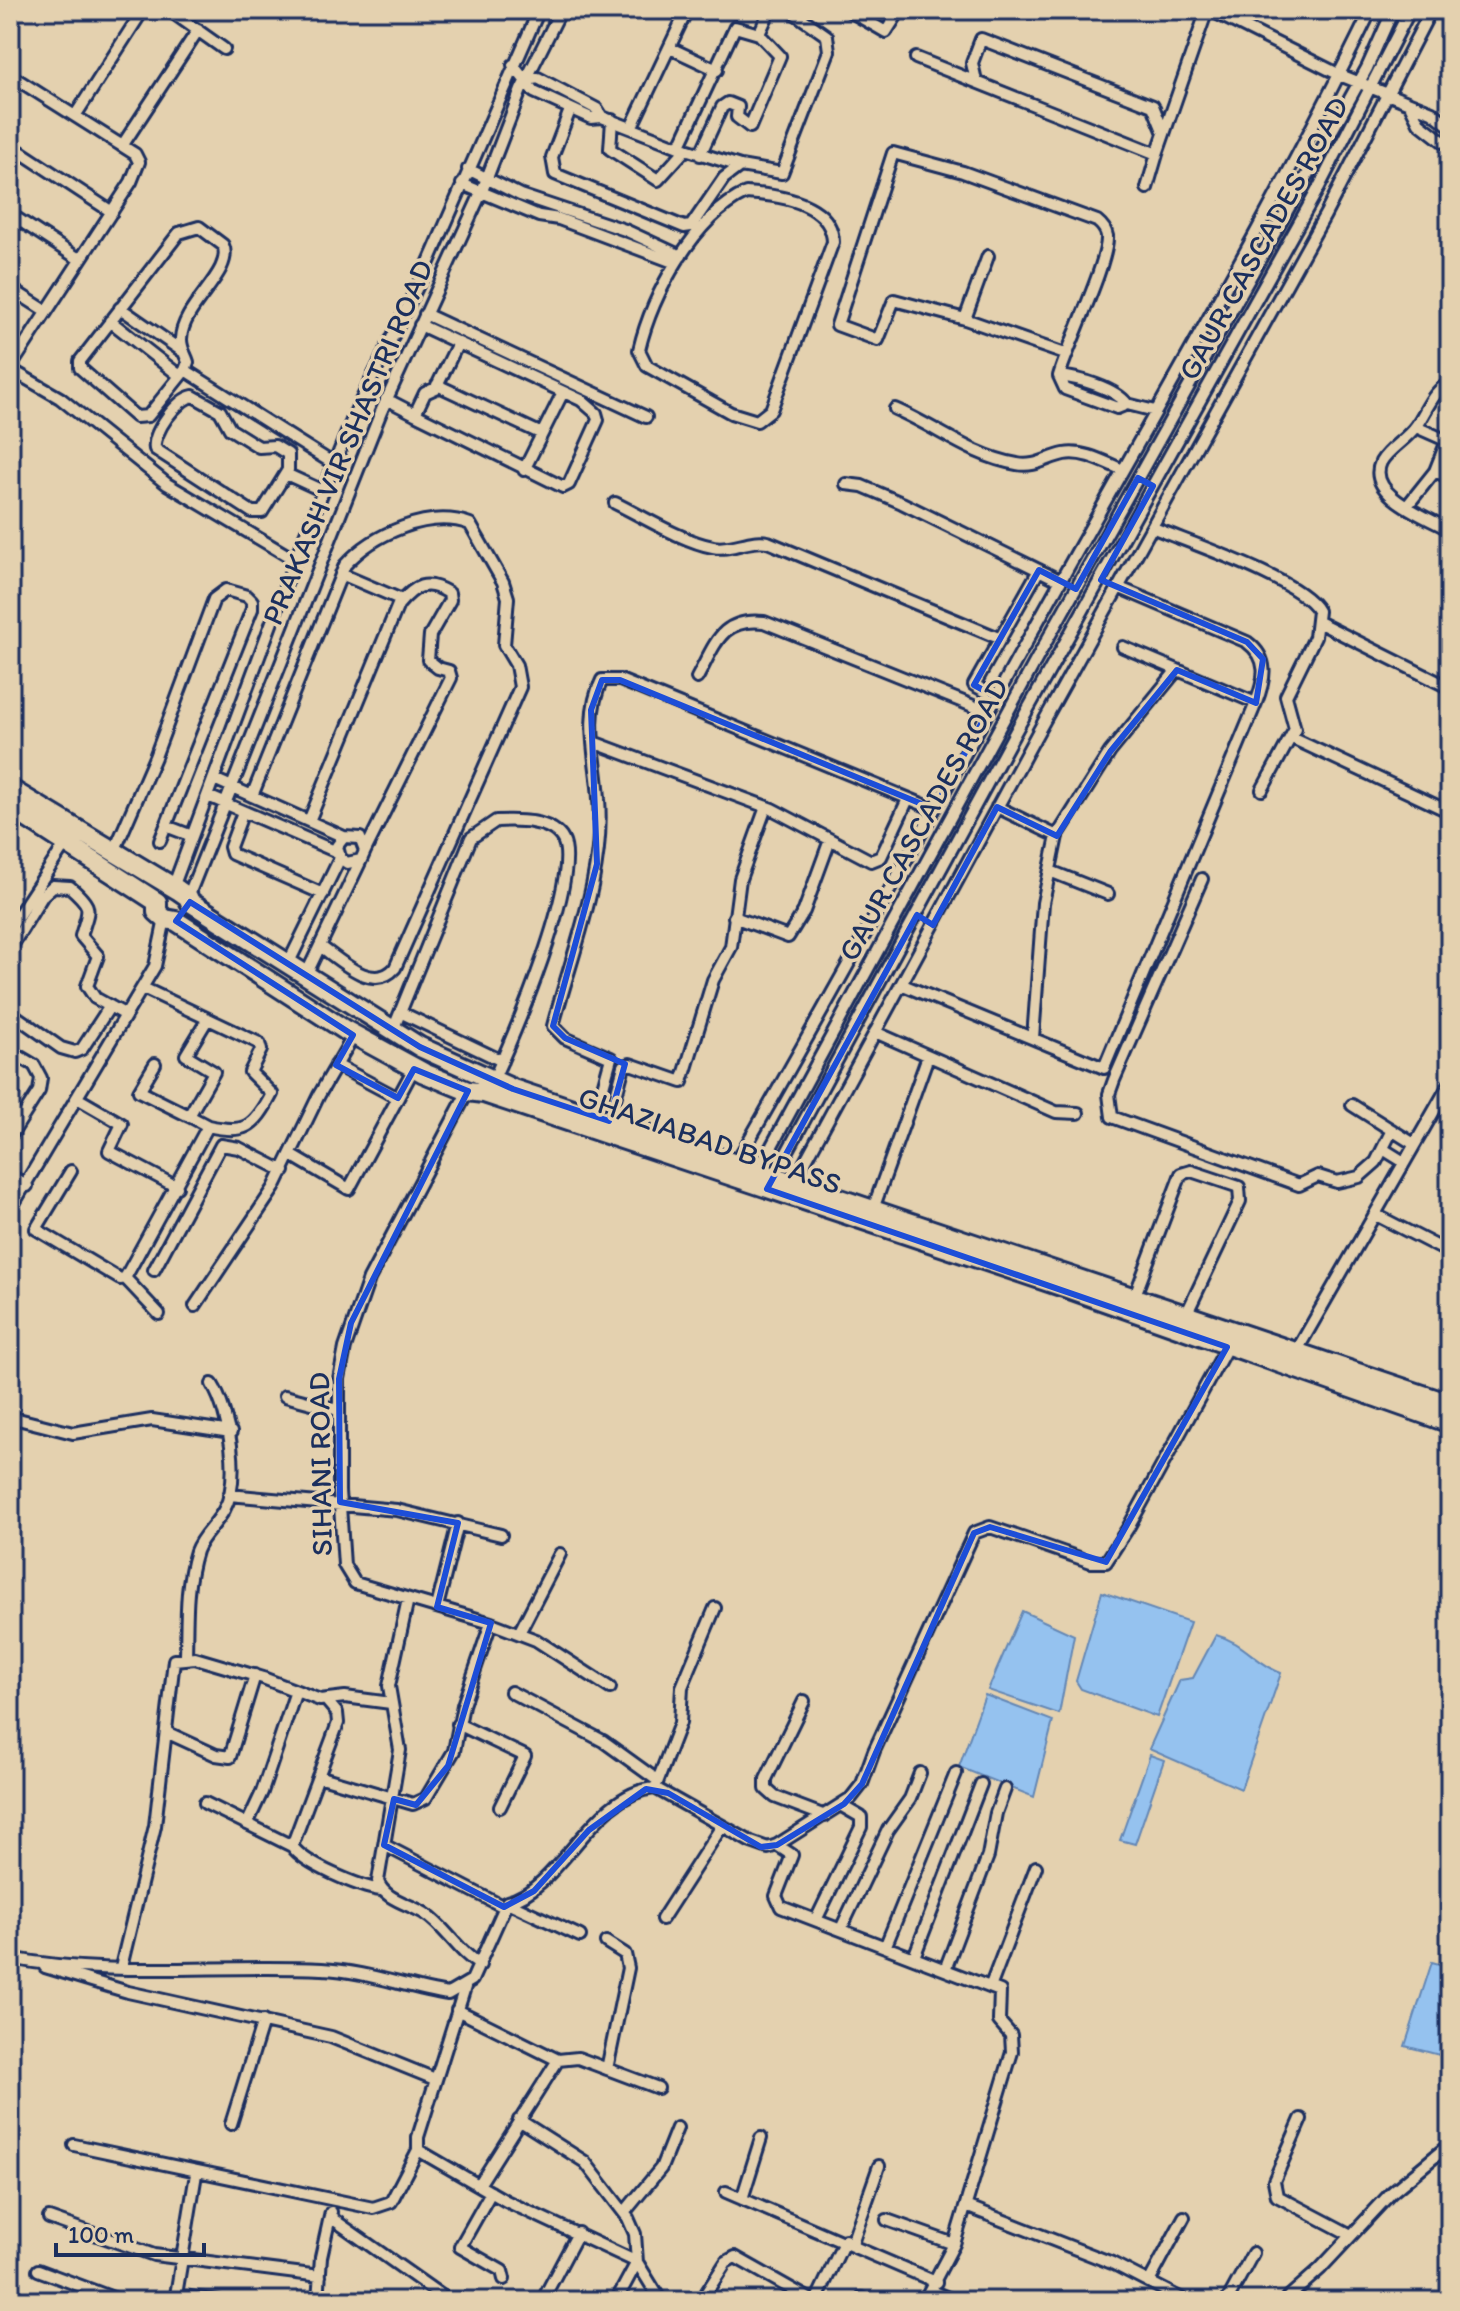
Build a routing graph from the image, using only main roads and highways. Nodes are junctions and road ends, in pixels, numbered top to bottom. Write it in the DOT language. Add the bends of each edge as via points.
graph roads {
  1 [pos="10,789"];
  2 [pos="11,811"];
  3 [pos="175,905"];
  4 [pos="763,1179"];
  5 [pos="1448,1414"];
  1 -- 3 [label="highway, GHAZIABAD BYPASS" via="113,854"];
  2 -- 3 [label="highway, GHAZIABAD BYPASS"];
  3 -- 4 [label="highway, GHAZIABAD BYPASS" via="288,964 420,1047 493,1080 736,1163"];
  3 -- 4 [label="highway, GHAZIABAD BYPASS" via="354,1035 414,1068 468,1091"];
  4 -- 5 [label="highway, GHAZIABAD BYPASS" via="1227,1347"];
  4 -- 5 [label="highway, GHAZIABAD BYPASS" via="794,1182 1296,1352"];
}
